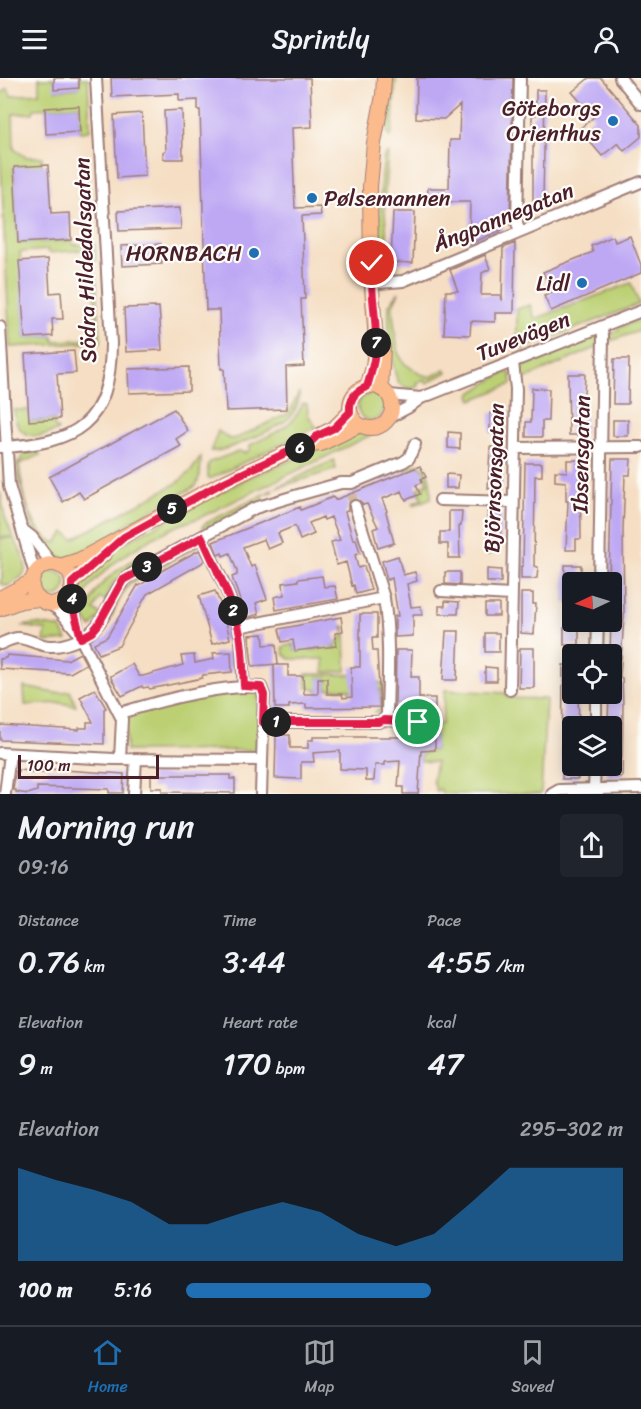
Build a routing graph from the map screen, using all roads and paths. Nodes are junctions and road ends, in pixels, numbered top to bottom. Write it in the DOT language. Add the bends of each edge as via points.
graph roads {
  1 [pos="96,78"];
  2 [pos="375,78"];
  3 [pos="384,78"];
  4 [pos="520,78"];
  5 [pos="620,78"];
  6 [pos="641,104"];
  7 [pos="378,117"];
  8 [pos="641,182"];
  9 [pos="520,231"];
  10 [pos="372,263"];
  11 [pos="379,283"];
  12 [pos="641,311"];
  13 [pos="0,327"];
  14 [pos="601,327"];
  15 [pos="513,363"];
  16 [pos="379,390"];
  17 [pos="421,398"];
  18 [pos="350,412"];
  19 [pos="390,417"];
  20 [pos="360,425"];
  21 [pos="415,444"];
  22 [pos="307,446"];
  23 [pos="4,447"];
  24 [pos="601,447"];
  25 [pos="641,447"];
  26 [pos="515,448"];
  27 [pos="440,500"];
  28 [pos="513,502"];
  29 [pos="355,506"];
  30 [pos="23,530"];
  31 [pos="124,537"];
  32 [pos="202,537"];
  33 [pos="56,565"];
  34 [pos="599,572"];
  35 [pos="34,578"];
  36 [pos="72,586"];
  37 [pos="441,591"];
  38 [pos="511,595"];
  39 [pos="0,598"];
  40 [pos="384,598"];
  41 [pos="43,601"];
  42 [pos="0,609"];
  43 [pos="238,627"];
  44 [pos="80,635"];
  45 [pos="0,644"];
  46 [pos="244,686"];
  47 [pos="510,690"];
  48 [pos="120,713"];
  49 [pos="384,720"];
  50 [pos="263,722"];
  51 [pos="418,722"];
  52 [pos="5,753"];
  53 [pos="120,759"];
  54 [pos="136,759"];
  55 [pos="262,760"];
  56 [pos="595,776"];
  57 [pos="641,788"];
  58 [pos="594,789"];
  59 [pos="5,794"];
  60 [pos="134,794"];
  61 [pos="261,794"];
  62 [pos="552,794"];
  1 -- 23 [label="street, Södra Hildedalsgatan" via="111,343 108,385 98,409 64,437"];
  2 -- 7 [label="main road"];
  3 -- 7 [label="main road"];
  4 -- 9 [label="street"];
  5 -- 6 [label="street"];
  7 -- 10 [label="main road" via="370,187"];
  8 -- 9 [label="street, Ångpannegatan"];
  9 -- 11 [label="street, Ångpannegatan" via="403,280"];
  10 -- 11 [label="main road"];
  10 -- 16 [label="main road" via="376,341 373,367"];
  11 -- 16 [label="main road" via="384,357"];
  12 -- 14 [label="street, Tuvevägen"];
  13 -- 23 [label="street"];
  14 -- 15 [label="street, Tuvevägen"];
  14 -- 24 [label="street, Ibsensgatan"];
  15 -- 17 [label="street, Tuvevägen"];
  15 -- 26 [label="street, Björnsonsgatan"];
  16 -- 17 [label="street, Tuvevägen"];
  16 -- 18 [label="main road, Tuvevägen" via="354,394"];
  16 -- 19 [label="main road" via="392,407"];
  17 -- 19 [label="street, Tuvevägen"];
  18 -- 20 [label="main road"];
  18 -- 22 [label="main road, Tuvevägen"];
  19 -- 20 [label="main road, Tuvevägen" via="377,428"];
  20 -- 22 [label="main road, Tuvevägen" via="321,444"];
  21 -- 32 [label="street" via="409,458 349,489 341,483 255,508"];
  22 -- 31 [label="main road, Tuvevägen" via="220,484"];
  23 -- 30 [label="street" via="9,486"];
  24 -- 25 [label="street"];
  24 -- 26 [label="street"];
  24 -- 34 [label="street, Ibsensgatan"];
  26 -- 28 [label="street, Björnsonsgatan"];
  27 -- 28 [label="street"];
  28 -- 38 [label="street, Björnsonsgatan"];
  29 -- 40 [label="street"];
  30 -- 33 [label="street"];
  30 -- 35 [label="street"];
  31 -- 33 [label="main road, Tuvevägen" via="79,560"];
  31 -- 36 [label="main road, Tuvevägen"];
  32 -- 43 [label="street"];
  32 -- 44 [label="street" via="123,580 98,625 92,632"];
  33 -- 35 [label="main road, Tuvevägen" via="42,567"];
  33 -- 36 [label="main road" via="67,571"];
  35 -- 39 [label="main road, Tuvevägen"];
  35 -- 41 [label="main road" via="33,591"];
  36 -- 41 [label="main road, Tuvevägen" via="62,601"];
  36 -- 44 [label="street"];
  37 -- 38 [label="street"];
  38 -- 47 [label="street, Björnsonsgatan"];
  40 -- 43 [label="street"];
  40 -- 49 [label="street" via="388,661"];
  41 -- 42 [label="main road, Tuvevägen" via="21,601"];
  41 -- 44 [label="street" via="59,610"];
  43 -- 46 [label="street"];
  44 -- 45 [label="street" via="50,646 18,638"];
  44 -- 48 [label="street"];
  46 -- 48 [label="street"];
  46 -- 50 [label="street" via="261,687"];
  48 -- 53 [label="street"];
  49 -- 50 [label="street"];
  49 -- 51 [label="street"];
  50 -- 55 [label="street"];
  52 -- 53 [label="street"];
  52 -- 59 [label="street"];
  53 -- 54 [label="street"];
  54 -- 55 [label="street"];
  54 -- 60 [label="street"];
  55 -- 61 [label="street"];
  56 -- 58 [label="street"];
  57 -- 58 [label="street"];
  58 -- 62 [label="street" via="559,790"];
}
